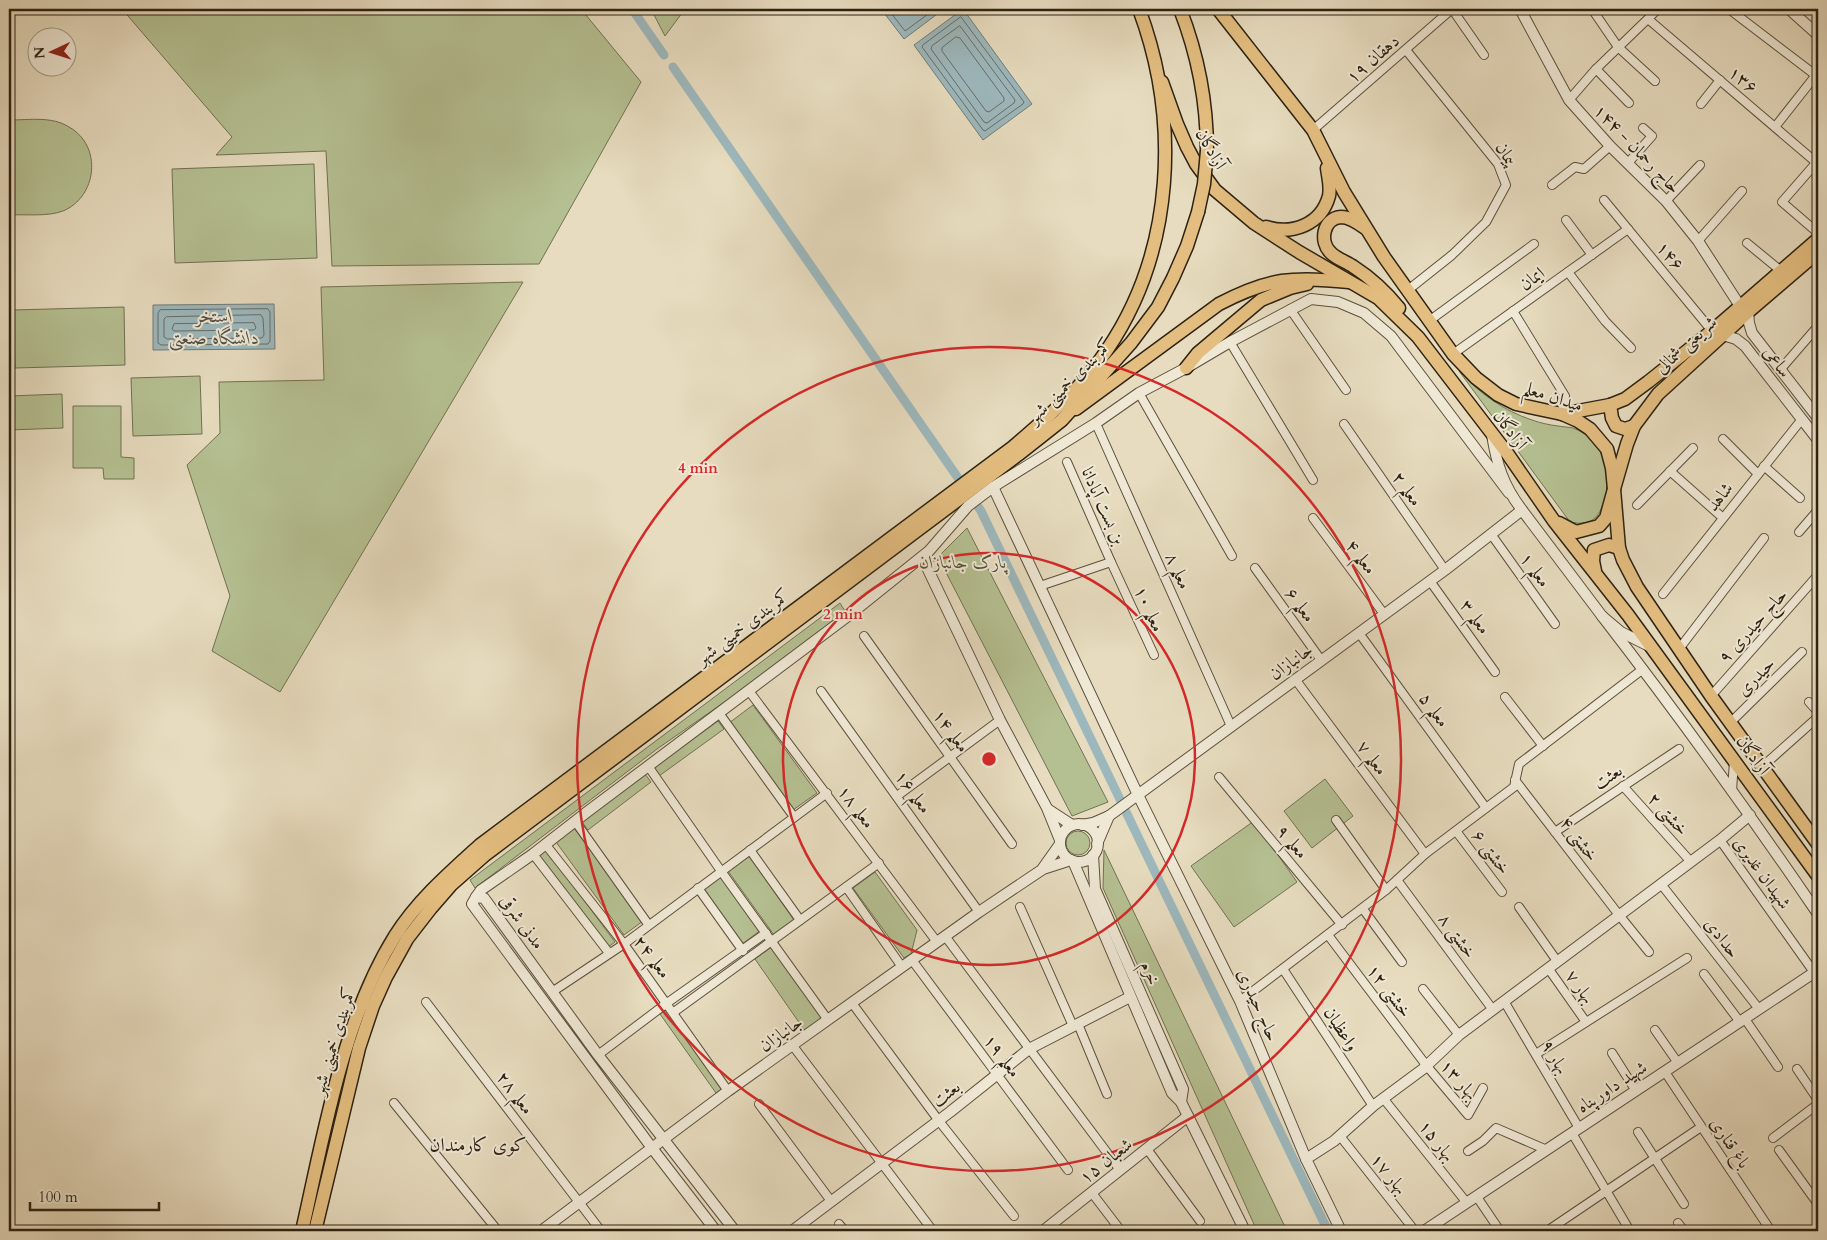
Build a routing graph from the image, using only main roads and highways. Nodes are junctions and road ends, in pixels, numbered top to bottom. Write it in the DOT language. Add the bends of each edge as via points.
graph roads {
  1 [pos="1139,9"];
  2 [pos="1180,9"];
  3 [pos="1218,9"];
  4 [pos="1151,46"];
  5 [pos="1323,151"];
  6 [pos="1254,223"];
  7 [pos="1367,229"];
  8 [pos="1818,239"];
  9 [pos="1818,252"];
  10 [pos="1333,280"];
  11 [pos="1353,282"];
  12 [pos="1744,309"];
  13 [pos="1718,333"];
  14 [pos="1418,337"];
  15 [pos="1186,368"];
  16 [pos="1610,405"];
  17 [pos="1562,414"];
  18 [pos="1062,420"];
  19 [pos="1634,426"];
  20 [pos="983,485"];
  21 [pos="1614,489"];
  22 [pos="1554,521"];
  23 [pos="920,523"];
  24 [pos="1619,548"];
  25 [pos="1595,571"];
  26 [pos="1671,675"];
  27 [pos="1713,700"];
  28 [pos="1818,844"];
  29 [pos="1818,876"];
  30 [pos="302,1231"];
  31 [pos="316,1231"];
  1 -- 4 [label="main road"];
  2 -- 18 [label="main road, کمربندی خمینی شهر, bridge" via="1198,61 1207,121 1204,184 1198,212 1187,246 1158,307 1132,343"];
  3 -- 5 [label="main road" via="1313,130"];
  4 -- 6 [label="main road, آزادگان" via="1177,124 1196,164 1215,190"];
  4 -- 20 [label="main road, کمربندی خمینی شهر" via="1161,91 1166,146 1165,180 1157,232 1144,278 1127,317 1107,350 1073,394 1013,447"];
  5 -- 6 [label="main road" via="1330,185 1317,217 1290,230 1278,231"];
  5 -- 7 [label="main road"];
  6 -- 11 [label="main road, آزادگان"];
  7 -- 14 [label="main road" via="1349,219 1333,219 1326,227 1325,245 1331,253 1355,267 1387,293"];
  7 -- 17 [label="main road, میدان معلم" via="1453,354 1476,378 1516,404"];
  8 -- 12 [label="main road, شریعتی شمالی"];
  9 -- 12 [label="main road, شریعتی شمالی"];
  10 -- 11 [label="main road"];
  10 -- 15 [label="main road" via="1290,288 1261,300 1198,353"];
  10 -- 18 [label="main road" via="1288,280 1256,286 1238,294 1219,304"];
  11 -- 14 [label="main road, آزادگان" via="1378,298"];
  12 -- 13 [label="main road, شریعتی شمالی"];
  13 -- 16 [label="main road, شریعتی شمالی" via="1625,399"];
  13 -- 19 [label="main road, شریعتی شمالی" via="1658,394"];
  14 -- 22 [label="main road, آزادگان"];
  16 -- 17 [label="main road, شریعتی شمالی"];
  16 -- 19 [label="main road" via="1616,426 1624,429"];
  17 -- 21 [label="main road, میدان معلم" via="1590,429 1608,449"];
  18 -- 20 [label="main road, کمربندی خمینی شهر"];
  19 -- 21 [label="main road, شریعتی شمالی"];
  20 -- 23 [label="main road, کمربندی خمینی شهر"];
  21 -- 22 [label="main road, میدان معلم" via="1606,518 1599,526 1576,532"];
  21 -- 24 [label="main road, آزادگان"];
  22 -- 25 [label="main road, آزادگان"];
  23 -- 30 [label="main road, کمربندی خمینی شهر" via="480,845 418,904 395,936 361,1003 330,1108"];
  23 -- 31 [label="main road, کمربندی خمینی شهر" via="486,855 436,902 407,939 373,1006 359,1048"];
  24 -- 25 [label="main road" via="1609,545 1594,550"];
  24 -- 27 [label="main road, آزادگان" via="1637,587"];
  25 -- 26 [label="main road, آزادگان"];
  26 -- 27 [label="main road" via="1712,719 1717,719 1720,716"];
  26 -- 29 [label="main road, آزادگان"];
  27 -- 28 [label="main road, آزادگان"];
}
